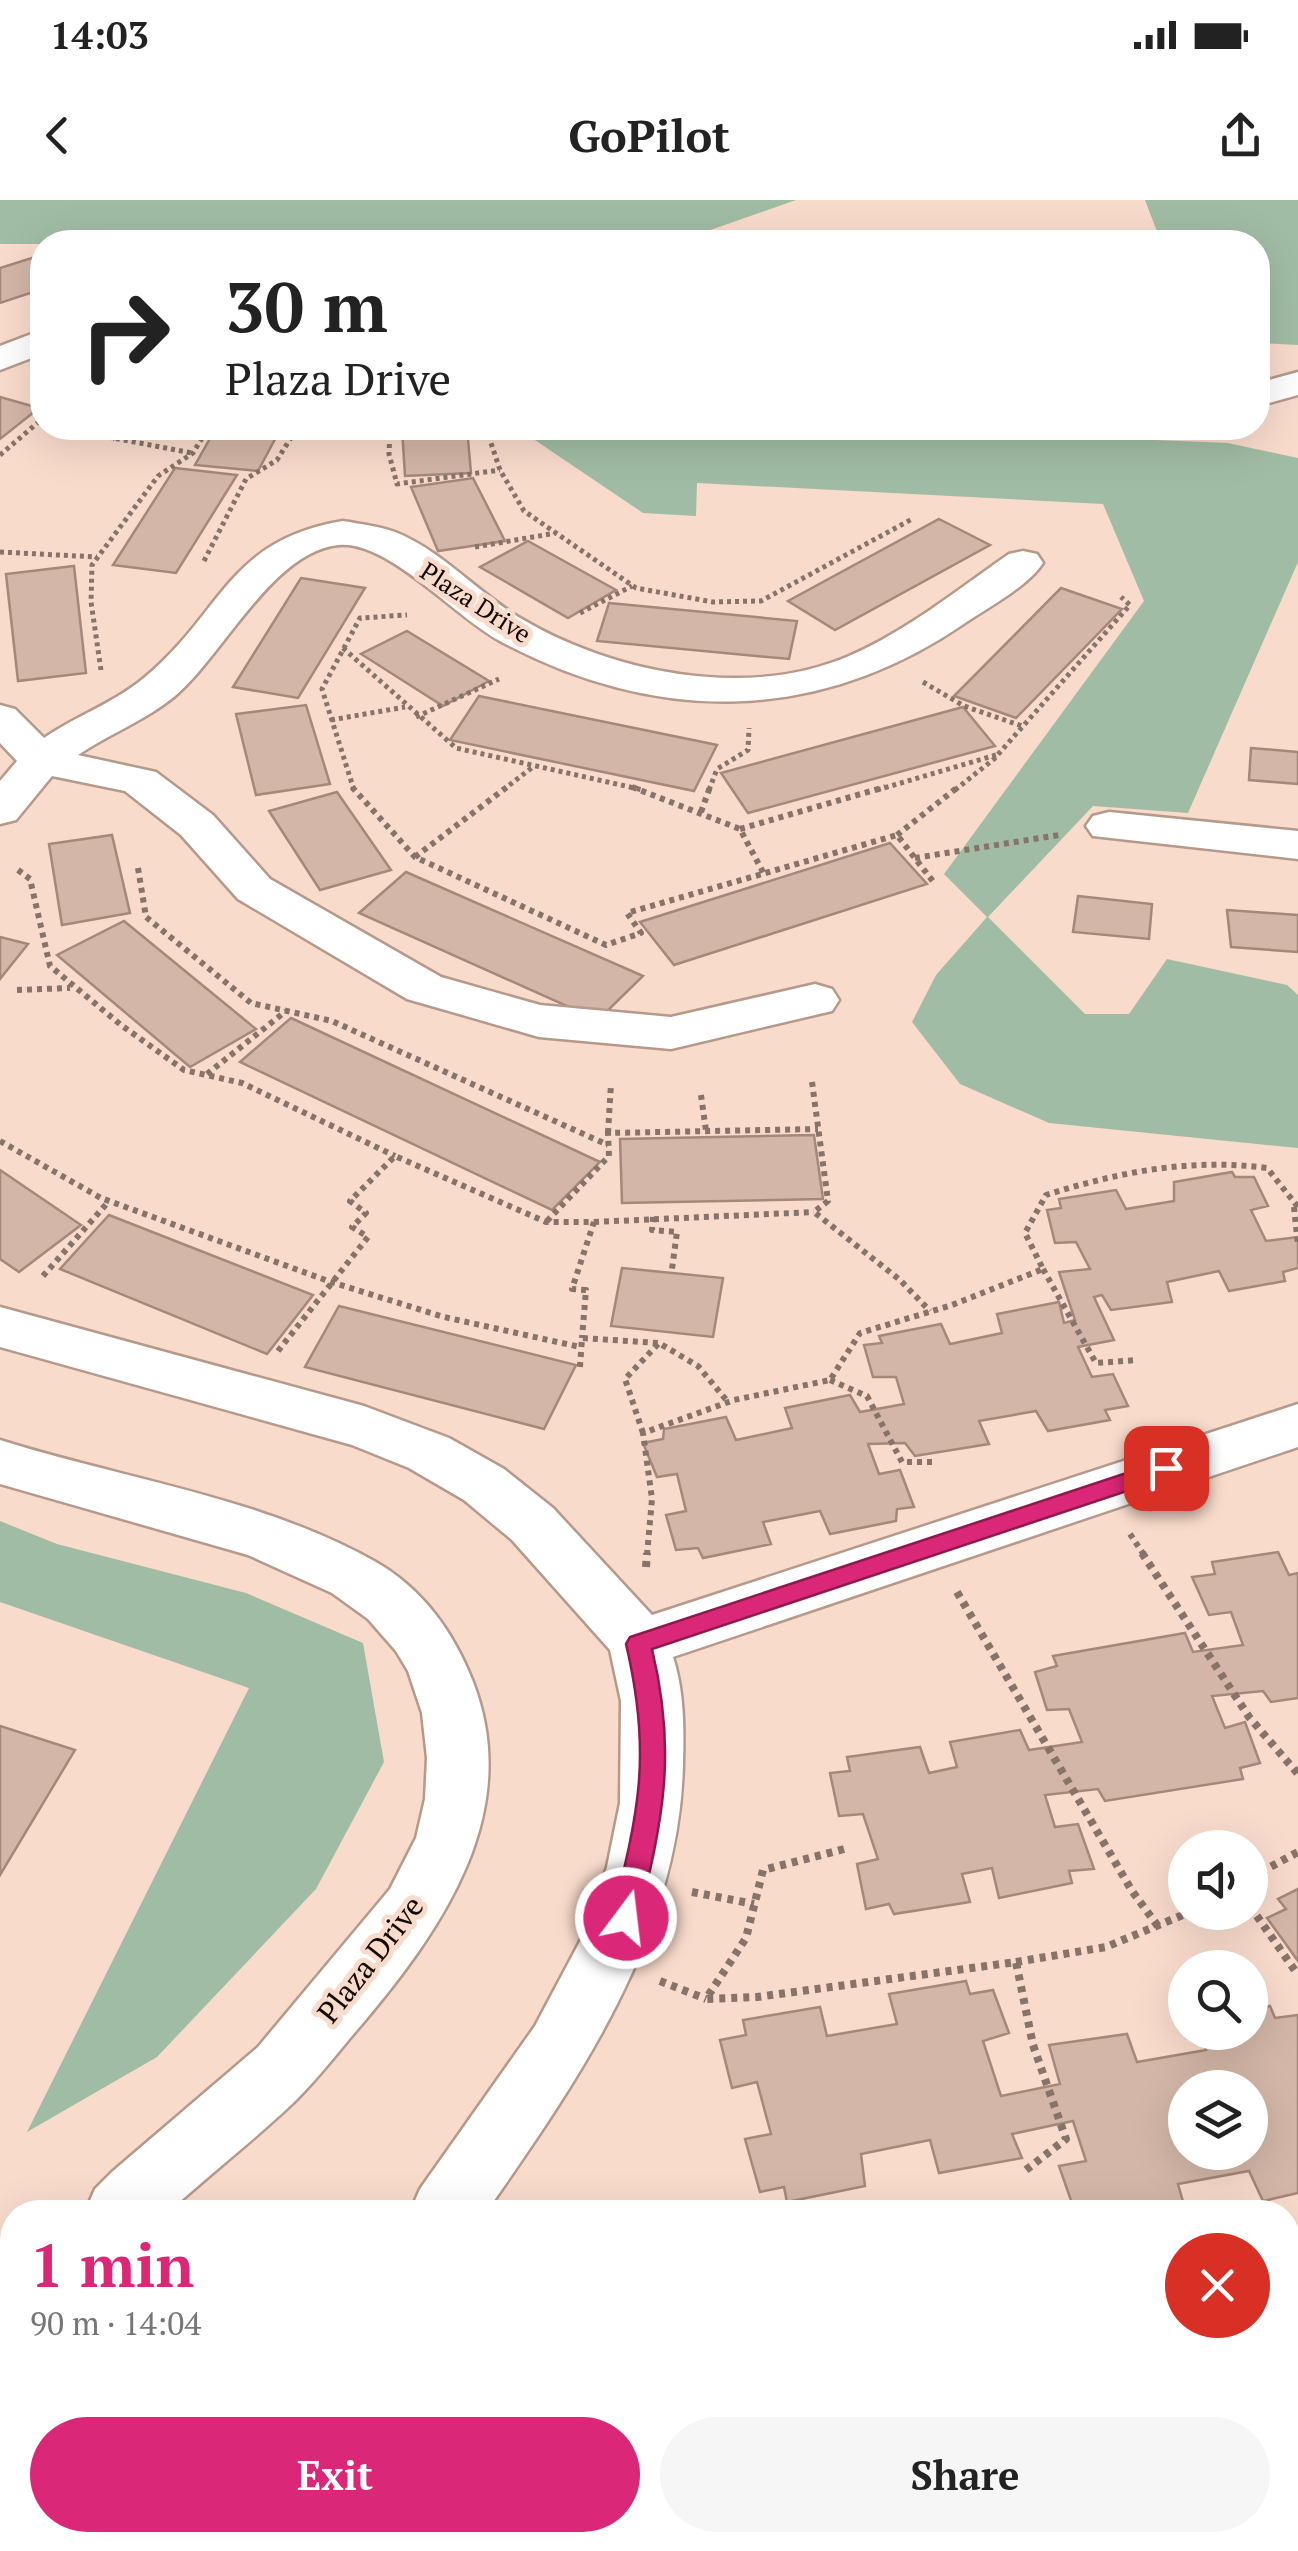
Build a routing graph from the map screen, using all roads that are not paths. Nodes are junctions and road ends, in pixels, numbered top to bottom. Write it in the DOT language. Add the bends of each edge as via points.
graph roads {
  1 [pos="30,346"];
  2 [pos="0,359"];
  3 [pos="1298,383"];
  4 [pos="1270,391"];
  5 [pos="1024,563"];
  6 [pos="0,718"];
  7 [pos="42,761"];
  8 [pos="0,810"];
  9 [pos="1109,826"];
  10 [pos="1298,846"];
  11 [pos="815,1000"];
  12 [pos="0,1327"];
  13 [pos="1298,1425"];
  14 [pos="0,1462"];
  15 [pos="638,1644"];
  16 [pos="144,2200"];
  17 [pos="454,2200"];
  1 -- 2 [label="street"];
  3 -- 4 [label="street"];
  5 -- 7 [label="street, Plaza Drive" via="841,674 733,689 636,678 572,658 512,631 410,558 361,532 307,538 243,590 160,687"];
  6 -- 7 [label="street"];
  7 -- 8 [label="street, Plaza Drive"];
  7 -- 11 [label="street" via="140,781 197,824 254,889 424,988 539,1021 671,1033"];
  9 -- 10 [label="street"];
  12 -- 15 [label="street" via="416,1444 512,1503"];
  13 -- 15 [label="street"];
  14 -- 16 [label="street, Plaza Drive" via="262,1540 352,1576 393,1602 420,1635 446,1684 456,1733 458,1791 447,1846 419,1903 267,2084"];
  15 -- 17 [label="street" via="651,1698 652,1811 626,1918 602,1973 534,2088"];
}
